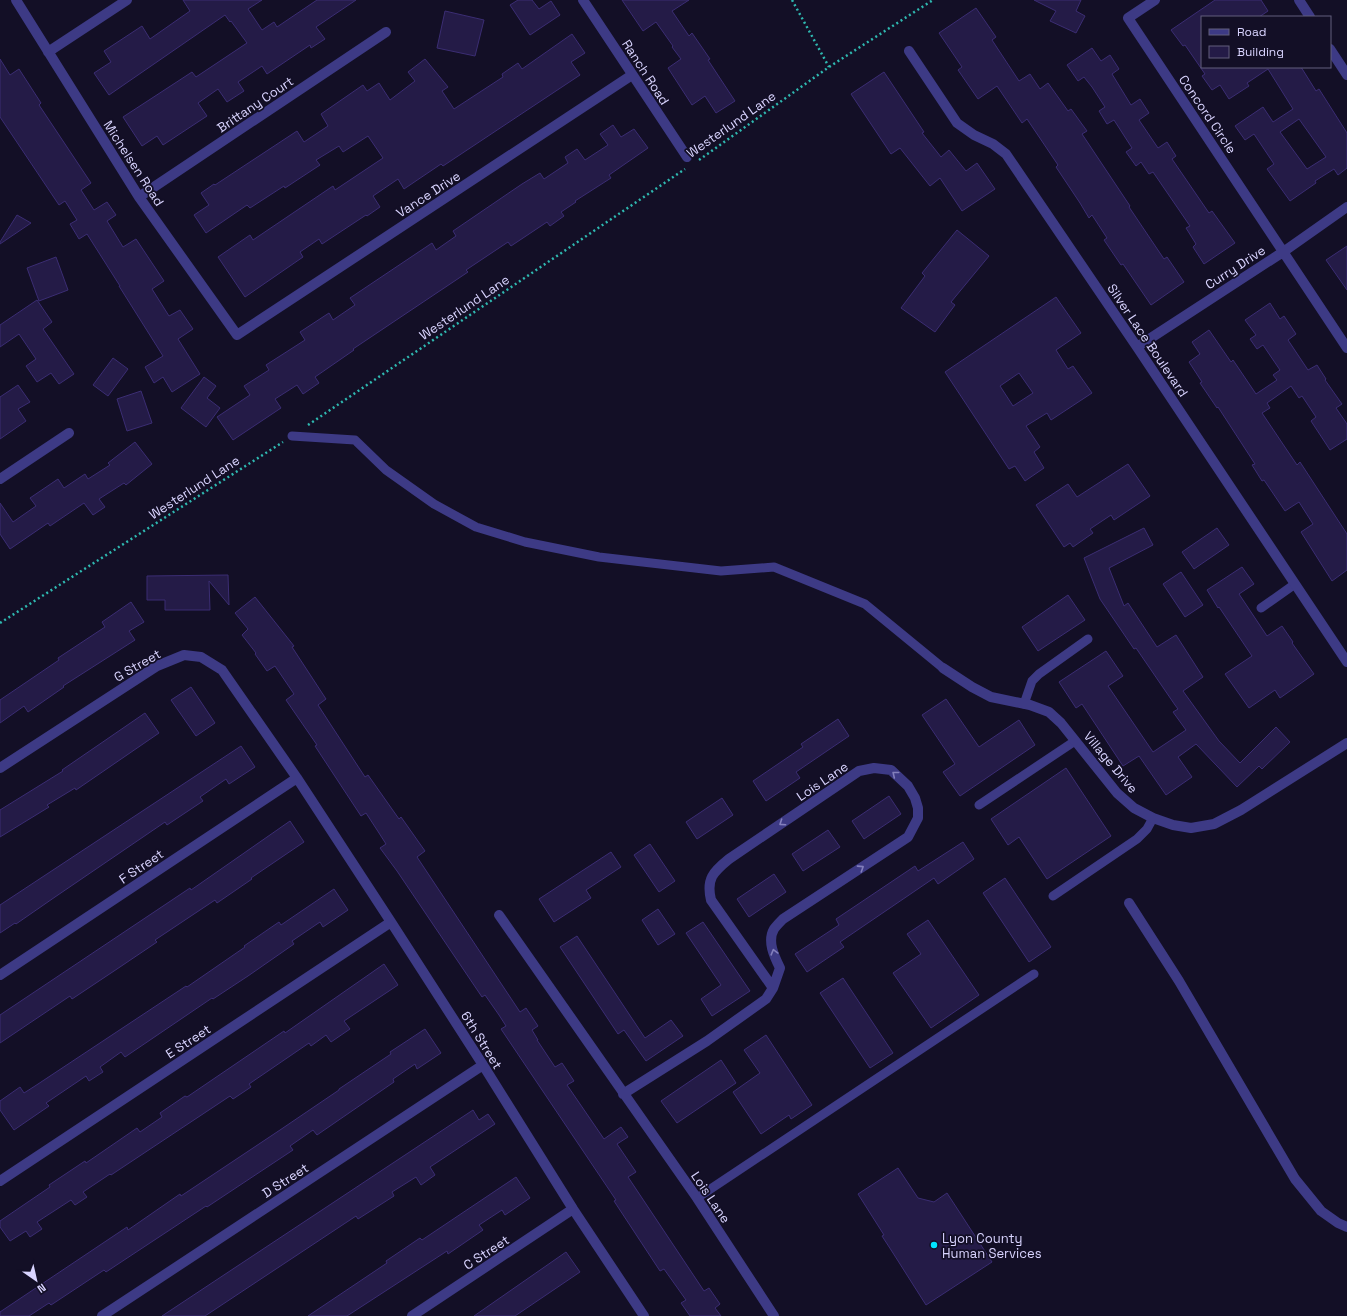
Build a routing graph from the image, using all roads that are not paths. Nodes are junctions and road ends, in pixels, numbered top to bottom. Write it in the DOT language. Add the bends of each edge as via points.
graph roads {
  1 [pos="16,0"];
  2 [pos="127,0"];
  3 [pos="584,0"];
  4 [pos="1155,0"];
  5 [pos="1298,0"];
  6 [pos="1309,16"];
  7 [pos="386,32"];
  8 [pos="909,51"];
  9 [pos="1331,51"];
  10 [pos="48,52"];
  11 [pos="632,75"];
  12 [pos="1347,75"];
  13 [pos="689,163"];
  14 [pos="139,198"];
  15 [pos="1347,207"];
  16 [pos="1283,252"];
  17 [pos="237,335"];
  18 [pos="1137,347"];
  19 [pos="1347,348"];
  20 [pos="69,433"];
  21 [pos="292,436"];
  22 [pos="0,479"];
  23 [pos="1295,584"];
  24 [pos="1261,608"];
  25 [pos="1088,640"];
  26 [pos="1347,662"];
  27 [pos="943,668"];
  28 [pos="1024,704"];
  29 [pos="1075,741"];
  30 [pos="1347,743"];
  31 [pos="0,768"];
  32 [pos="296,778"];
  33 [pos="979,805"];
  34 [pos="1153,818"];
  35 [pos="1053,896"];
  36 [pos="1129,903"];
  37 [pos="499,915"];
  38 [pos="391,922"];
  39 [pos="1034,974"];
  40 [pos="0,975"];
  41 [pos="773,988"];
  42 [pos="483,1065"];
  43 [pos="623,1094"];
  44 [pos="0,1181"];
  45 [pos="697,1198"];
  46 [pos="573,1209"];
  47 [pos="1347,1227"];
  48 [pos="102,1316"];
  49 [pos="412,1316"];
  50 [pos="644,1316"];
  51 [pos="774,1316"];
  1 -- 10 [label="street, Michelsen Road"];
  2 -- 10 [label="street"];
  3 -- 11 [label="street, Ranch Road"];
  4 -- 16 [label="street, Concord Circle" via="1128,18"];
  5 -- 6 [label="street"];
  7 -- 14 [label="street, Brittany Court"];
  8 -- 18 [label="street, Silver Lace Boulevard" via="957,123 1006,154"];
  9 -- 12 [label="street"];
  10 -- 14 [label="street, Michelsen Road"];
  11 -- 13 [label="street, Ranch Road"];
  11 -- 17 [label="street, Vance Drive"];
  14 -- 17 [label="street, Michelsen Road"];
  15 -- 16 [label="street, Curry Drive"];
  16 -- 18 [label="street, Curry Drive"];
  16 -- 19 [label="street"];
  18 -- 23 [label="street, Silver Lace Boulevard"];
  20 -- 22 [label="street"];
  21 -- 27 [label="lane" via="355,440 386,470 434,504 476,528 525,542 599,558 721,571 774,567 865,604"];
  23 -- 24 [label="lane"];
  23 -- 26 [label="street, Silver Lace Boulevard"];
  25 -- 28 [label="lane" via="1032,680"];
  27 -- 28 [label="street, Village Drive" via="991,697"];
  28 -- 29 [label="street, Village Drive" via="1049,712"];
  29 -- 33 [label="lane"];
  29 -- 34 [label="street, Village Drive" via="1117,794 1134,808"];
  30 -- 34 [label="street, Village Drive" via="1241,810 1214,824 1191,828"];
  31 -- 32 [label="street, G Street" via="157,666 184,655 201,657 222,670"];
  32 -- 38 [label="street, 6th Street"];
  32 -- 40 [label="street, F Street"];
  34 -- 35 [label="lane" via="1137,839"];
  36 -- 47 [label="street" via="1179,982 1295,1179 1320,1211 1338,1224"];
  37 -- 43 [label="street, Lois Lane"];
  38 -- 42 [label="street, 6th Street"];
  38 -- 44 [label="street, E Street"];
  39 -- 45 [label="lane"];
  41 -- 41 [label="street, Lois Lane, one-way" via="780,968 773,954 771,942 774,929 783,919 908,837 914,826 918,818 915,798 908,786 891,770 874,768 859,771 729,859 711,877 711,900"];
  41 -- 43 [label="street, Lois Lane" via="766,999 707,1041"];
  42 -- 46 [label="street, 6th Street"];
  42 -- 48 [label="street, D Street"];
  43 -- 45 [label="street, Lois Lane"];
  45 -- 51 [label="street, Lois Lane"];
  46 -- 49 [label="street, C Street"];
  46 -- 50 [label="street, 6th Street"];
}
